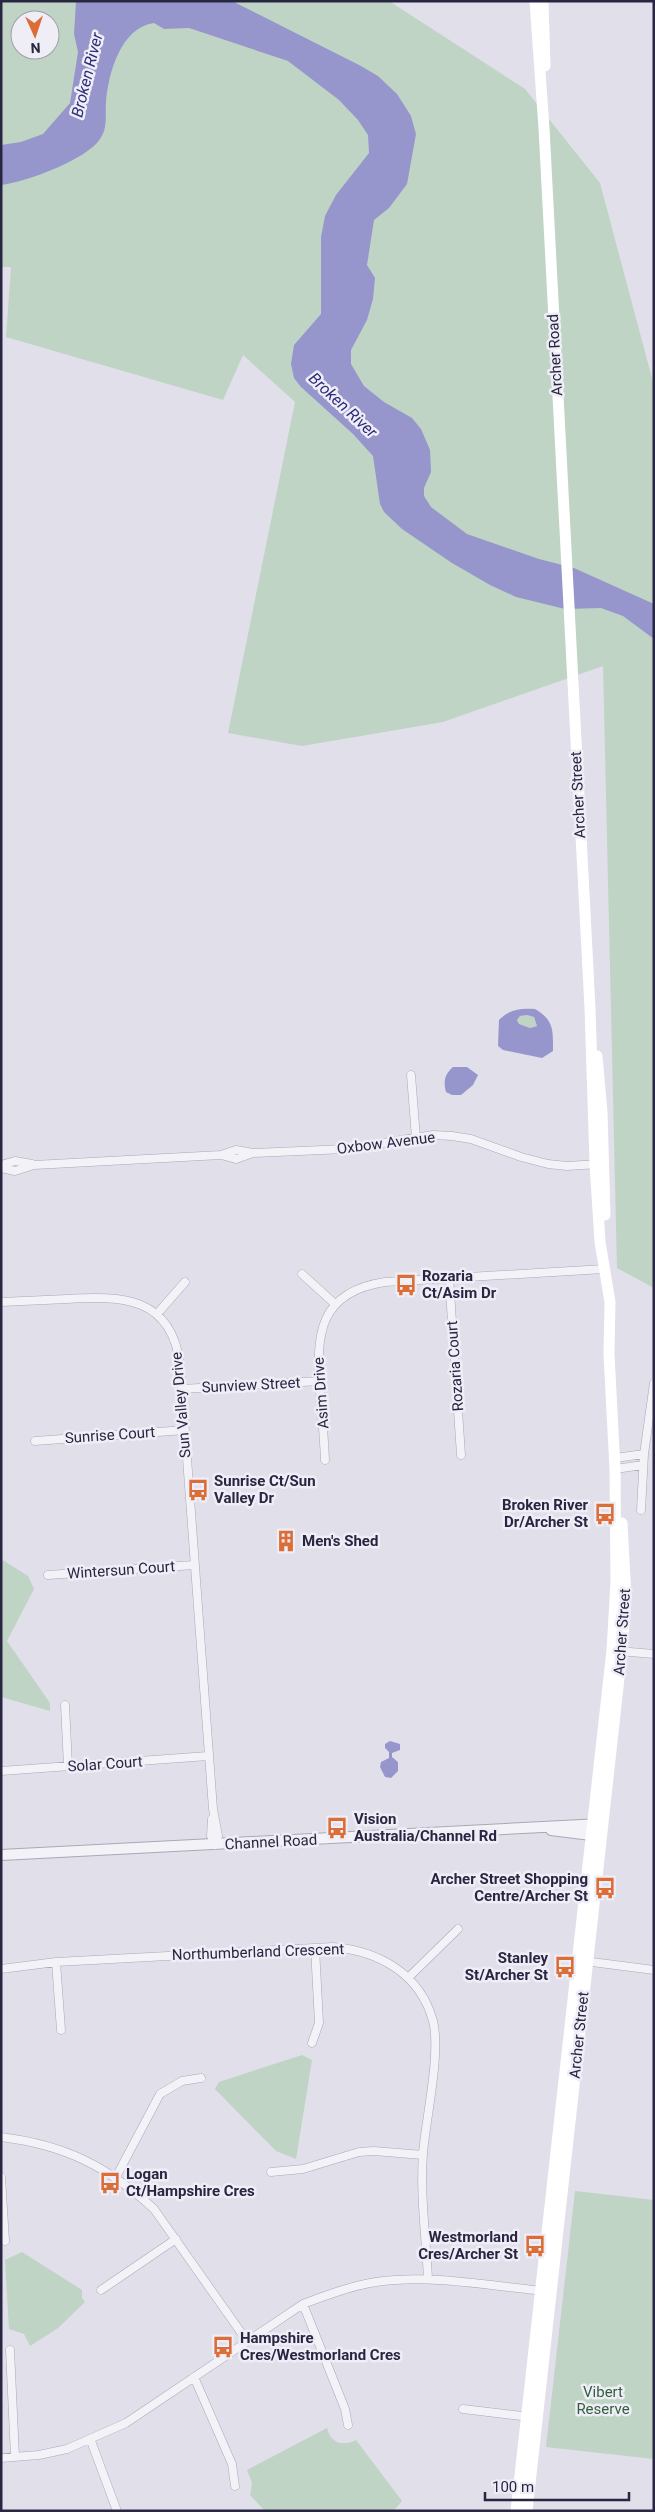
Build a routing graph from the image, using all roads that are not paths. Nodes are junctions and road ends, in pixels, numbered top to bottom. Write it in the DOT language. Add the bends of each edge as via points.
graph roads {
  1 [pos="535,1"];
  2 [pos="543,1"];
  3 [pos="544,128"];
  4 [pos="567,582"];
  5 [pos="411,1076"];
  6 [pos="416,1138"];
  7 [pos="599,1164"];
  8 [pos="1,1167"];
  9 [pos="604,1272"];
  10 [pos="302,1274"];
  11 [pos="449,1277"];
  12 [pos="185,1282"];
  13 [pos="1,1302"];
  14 [pos="335,1304"];
  15 [pos="157,1314"];
  16 [pos="320,1381"];
  17 [pos="654,1383"];
  18 [pos="182,1389"];
  19 [pos="185,1430"];
  20 [pos="35,1441"];
  21 [pos="461,1454"];
  22 [pos="644,1454"];
  23 [pos="326,1460"];
  24 [pos="615,1464"];
  25 [pos="643,1465"];
  26 [pos="641,1510"];
  27 [pos="194,1565"];
  28 [pos="48,1575"];
  29 [pos="617,1651"];
  30 [pos="654,1654"];
  31 [pos="65,1705"];
  32 [pos="208,1756"];
  33 [pos="68,1766"];
  34 [pos="1,1771"];
  35 [pos="597,1823"];
  36 [pos="540,1828"];
  37 [pos="595,1836"];
  38 [pos="215,1845"];
  39 [pos="1,1855"];
  40 [pos="458,1929"];
  41 [pos="315,1948"];
  42 [pos="583,1961"];
  43 [pos="56,1962"];
  44 [pos="1,1969"];
  45 [pos="654,1970"];
  46 [pos="409,1977"];
  47 [pos="61,2030"];
  48 [pos="312,2043"];
  49 [pos="201,2078"];
  50 [pos="1,2137"];
  51 [pos="423,2155"];
  52 [pos="271,2172"];
  53 [pos="1,2176"];
  54 [pos="116,2177"];
  55 [pos="176,2239"];
  56 [pos="5,2241"];
  57 [pos="428,2279"];
  58 [pos="101,2290"];
  59 [pos="546,2291"];
  60 [pos="303,2304"];
  61 [pos="246,2341"];
  62 [pos="10,2350"];
  63 [pos="194,2377"];
  64 [pos="462,2409"];
  65 [pos="532,2418"];
  66 [pos="348,2425"];
  67 [pos="90,2441"];
  68 [pos="16,2457"];
  69 [pos="1,2458"];
  70 [pos="235,2486"];
  71 [pos="117,2511"];
  72 [pos="516,2511"];
  73 [pos="527,2511"];
  1 -- 3 [label="main road, Archer Road"];
  2 -- 3 [label="main road, Archer Road"];
  3 -- 4 [label="main road, Archer Road"];
  4 -- 7 [label="main road, Archer Street"];
  5 -- 6 [label="street"];
  6 -- 7 [label="street, Oxbow Avenue" via="452,1136 548,1164"];
  6 -- 8 [label="street, Oxbow Avenue" via="345,1150 253,1153 236,1159 221,1155 34,1165 16,1171"];
  7 -- 9 [label="main road, Archer Street" via="600,1242"];
  9 -- 11 [label="street, Asim Drive"];
  9 -- 24 [label="main road, Archer Street" via="602,1303 609,1354"];
  10 -- 14 [label="street"];
  11 -- 14 [label="street, Asim Drive" via="364,1285"];
  11 -- 21 [label="street, Rozaria Court"];
  12 -- 15 [label="street"];
  13 -- 15 [label="street, Sun Valley Drive" via="120,1298"];
  14 -- 16 [label="street, Asim Drive" via="321,1329 318,1354"];
  15 -- 18 [label="street, Sun Valley Drive" via="174,1338 179,1353"];
  16 -- 18 [label="street, Sunview Street"];
  16 -- 23 [label="street, Asim Drive"];
  17 -- 22 [label="street"];
  18 -- 19 [label="street, Sun Valley Drive"];
  19 -- 20 [label="street, Sunrise Court"];
  19 -- 27 [label="street, Sun Valley Drive"];
  22 -- 24 [label="street"];
  22 -- 25 [label="street"];
  24 -- 25 [label="street"];
  24 -- 29 [label="main road, Archer Street" via="621,1582"];
  25 -- 26 [label="street"];
  27 -- 28 [label="street, Wintersun Court"];
  27 -- 32 [label="street, Sun Valley Drive"];
  29 -- 30 [label="street"];
  29 -- 35 [label="main road, Archer Street"];
  31 -- 33 [label="street"];
  32 -- 33 [label="street, Solar Court"];
  32 -- 38 [label="street, Sun Valley Drive" via="213,1809 211,1836"];
  33 -- 34 [label="street, Solar Court"];
  35 -- 36 [label="street, Channel Road"];
  35 -- 37 [label="main road, Archer Street"];
  36 -- 37 [label="street, Channel Road"];
  36 -- 38 [label="street, Channel Road"];
  37 -- 42 [label="main road, Archer Street"];
  38 -- 39 [label="street, Channel Road"];
  40 -- 46 [label="street"];
  41 -- 43 [label="street, Northumberland Crescent"];
  41 -- 46 [label="street, Northumberland Crescent" via="354,1949 386,1960"];
  41 -- 48 [label="street" via="319,2023"];
  42 -- 45 [label="street"];
  42 -- 59 [label="main road, Archer Street"];
  43 -- 44 [label="street, Northumberland Crescent"];
  43 -- 47 [label="street"];
  46 -- 51 [label="street, Northumberland Crescent" via="433,2021 435,2042"];
  49 -- 54 [label="street" via="182,2081 160,2094"];
  50 -- 54 [label="street" via="55,2147"];
  51 -- 52 [label="street" via="358,2152 303,2169"];
  51 -- 57 [label="street, Northumberland Crescent"];
  53 -- 56 [label="street"];
  54 -- 55 [label="street" via="154,2209"];
  55 -- 58 [label="street"];
  55 -- 61 [label="street"];
  57 -- 59 [label="street"];
  57 -- 60 [label="street" via="375,2282"];
  59 -- 65 [label="main road, Archer Street"];
  60 -- 61 [label="street"];
  60 -- 66 [label="street" via="345,2409"];
  61 -- 63 [label="street"];
  62 -- 68 [label="street"];
  63 -- 67 [label="street" via="126,2423"];
  63 -- 70 [label="street" via="232,2464"];
  64 -- 65 [label="street"];
  65 -- 72 [label="main road, Archer Street"];
  65 -- 73 [label="main road, Archer Street"];
  67 -- 68 [label="street" via="67,2449"];
  67 -- 71 [label="street"];
  68 -- 69 [label="street"];
}
